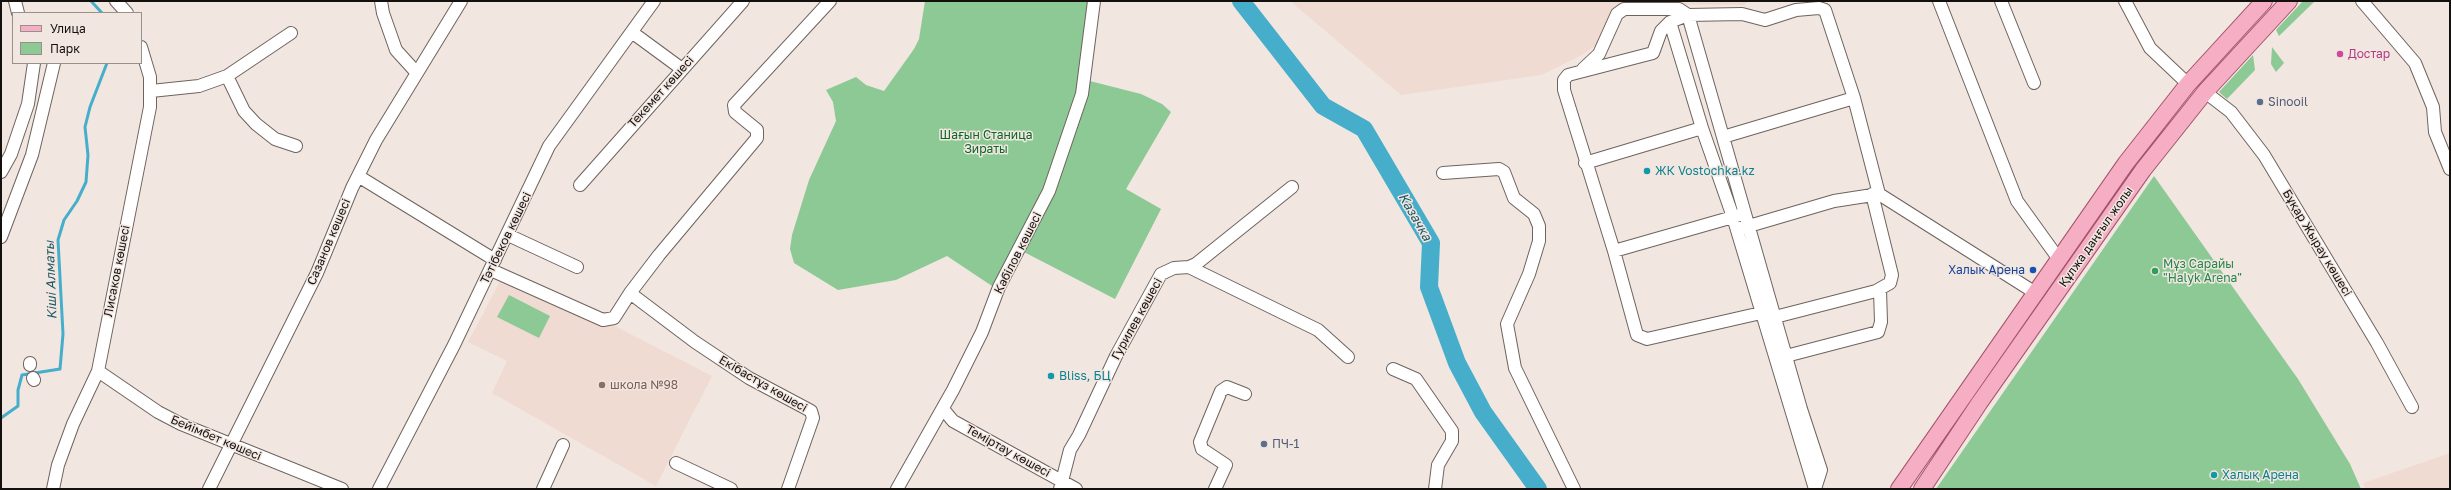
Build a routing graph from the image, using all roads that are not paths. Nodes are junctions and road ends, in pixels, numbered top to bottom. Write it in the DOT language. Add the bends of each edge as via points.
graph roads {
  1 [pos="15,1"];
  2 [pos="381,1"];
  3 [pos="461,1"];
  4 [pos="654,1"];
  5 [pos="743,1"];
  6 [pos="830,1"];
  7 [pos="1094,1"];
  8 [pos="1939,1"];
  9 [pos="2001,1"];
  10 [pos="2125,1"];
  11 [pos="2264,1"];
  12 [pos="2289,1"];
  13 [pos="2362,1"];
  14 [pos="18,12"];
  15 [pos="1688,15"];
  16 [pos="1670,22"];
  17 [pos="291,33"];
  18 [pos="632,33"];
  19 [pos="142,50"];
  20 [pos="34,64"];
  21 [pos="54,64"];
  22 [pos="682,69"];
  23 [pos="1581,70"];
  24 [pos="416,72"];
  25 [pos="227,76"];
  26 [pos="2034,83"];
  27 [pos="2188,84"];
  28 [pos="151,91"];
  29 [pos="2205,92"];
  30 [pos="1854,98"];
  31 [pos="1702,128"];
  32 [pos="1723,137"];
  33 [pos="296,146"];
  34 [pos="1585,163"];
  35 [pos="2450,169"];
  36 [pos="1,172"];
  37 [pos="1443,174"];
  38 [pos="358,176"];
  39 [pos="580,185"];
  40 [pos="1292,187"];
  41 [pos="1876,194"];
  42 [pos="1733,217"];
  43 [pos="1748,219"];
  44 [pos="1737,229"];
  45 [pos="508,235"];
  46 [pos="1,237"];
  47 [pos="1614,252"];
  48 [pos="2058,258"];
  49 [pos="493,265"];
  50 [pos="577,267"];
  51 [pos="1189,267"];
  52 [pos="1880,290"];
  53 [pos="2034,292"];
  54 [pos="630,293"];
  55 [pos="1761,313"];
  56 [pos="1775,317"];
  57 [pos="1348,356"];
  58 [pos="1786,356"];
  59 [pos="1393,368"];
  60 [pos="98,371"];
  61 [pos="1244,394"];
  62 [pos="2412,407"];
  63 [pos="943,409"];
  64 [pos="563,445"];
  65 [pos="230,446"];
  66 [pos="676,462"];
  67 [pos="713,485"];
  68 [pos="1060,485"];
  69 [pos="53,489"];
  70 [pos="209,489"];
  71 [pos="342,489"];
  72 [pos="379,489"];
  73 [pos="543,489"];
  74 [pos="731,489"];
  75 [pos="788,489"];
  76 [pos="897,489"];
  77 [pos="1076,489"];
  78 [pos="1215,489"];
  79 [pos="1435,489"];
  80 [pos="1574,489"];
  81 [pos="1815,489"];
  82 [pos="1899,489"];
  83 [pos="1922,489"];
  1 -- 14 [label="street"];
  2 -- 24 [label="street" via="396,50"];
  3 -- 24 [label="street, Сазанов көшесі"];
  4 -- 18 [label="street, Тәтібеков көшесі"];
  5 -- 22 [label="street, Текемет көшесі"];
  6 -- 54 [label="street" via="734,105 734,112 757,130 757,138"];
  7 -- 63 [label="street, Кабілов көшесі" via="1082,94 1049,191 999,287 982,332"];
  8 -- 48 [label="street" via="2017,201"];
  9 -- 26 [label="street"];
  10 -- 27 [label="street" via="2150,48"];
  11 -- 27 [label="main road, Құлжа даңғыл жолы"];
  12 -- 29 [label="main road, Құлжа даңғыл жолы"];
  13 -- 35 [label="street" via="2415,62 2433,107 2435,132"];
  15 -- 16 [label="street"];
  15 -- 23 [label="street" via="1679,9 1624,9 1617,14 1599,54"];
  15 -- 30 [label="street" via="1742,14 1765,20 1796,10 1825,10"];
  15 -- 32 [label="street"];
  16 -- 23 [label="street" via="1661,31 1654,53"];
  16 -- 31 [label="street"];
  17 -- 25 [label="street"];
  18 -- 22 [label="street"];
  18 -- 45 [label="street, Тәтібеков көшесі" via="549,146"];
  19 -- 28 [label="street, Лисаков көшесі" via="150,76"];
  20 -- 36 [label="street" via="28,104 11,154"];
  21 -- 46 [label="street" via="32,155"];
  22 -- 39 [label="street, Текемет көшесі"];
  23 -- 34 [label="street" via="1568,75 1564,80 1564,90"];
  24 -- 38 [label="street, Сазанов көшесі"];
  25 -- 28 [label="street" via="199,86"];
  25 -- 33 [label="street" via="244,111 256,124 275,139"];
  27 -- 48 [label="main road, Құлжа даңғыл жолы" via="2126,163"];
  28 -- 60 [label="street, Лисаков көшесі"];
  29 -- 62 [label="street, Бұқар Жырау көшесі" via="2231,112 2264,155 2377,343"];
  29 -- 83 [label="main road, Құлжа даңғыл жолы" via="2134,182"];
  30 -- 32 [label="street"];
  30 -- 41 [label="street"];
  31 -- 34 [label="street"];
  31 -- 42 [label="street"];
  32 -- 43 [label="street"];
  34 -- 47 [label="street"];
  37 -- 80 [label="street" via="1499,169 1504,172 1514,198 1534,214 1539,226 1539,241 1529,274 1507,324 1515,368"];
  38 -- 49 [label="street"];
  38 -- 65 [label="street, Сазанов көшесі" via="318,273"];
  40 -- 51 [label="street, Гурилев көшесі"];
  41 -- 43 [label="street"];
  41 -- 52 [label="street" via="1892,274 1890,283"];
  41 -- 53 [label="street"];
  42 -- 43 [label="street"];
  42 -- 44 [label="street"];
  42 -- 47 [label="street"];
  43 -- 44 [label="street"];
  43 -- 56 [label="street"];
  44 -- 55 [label="street"];
  45 -- 49 [label="street, Тәтібеков көшесі"];
  45 -- 50 [label="street"];
  47 -- 55 [label="street" via="1637,335 1643,339"];
  48 -- 53 [label="main road, Құлжа даңғыл жолы"];
  49 -- 54 [label="street" via="606,320 614,318"];
  49 -- 72 [label="street, Тәтібеков көшесі"];
  51 -- 57 [label="street" via="1318,330"];
  51 -- 68 [label="street, Гурилев көшесі" via="1174,268 1161,274 1116,356 1070,450"];
  52 -- 56 [label="street"];
  52 -- 58 [label="street" via="1882,322 1878,332"];
  53 -- 82 [label="main road, Құлжа даңғыл жолы"];
  54 -- 75 [label="street, Екібастұз көшесі" via="695,342 749,378 811,412 813,418"];
  55 -- 81 [label="street"];
  56 -- 58 [label="street"];
  58 -- 81 [label="street" via="1821,470"];
  59 -- 79 [label="street" via="1416,379 1452,431 1452,442 1438,465"];
  60 -- 65 [label="street, Бейімбет көшесі" via="158,412"];
  60 -- 69 [label="street, Лисаков көшесі" via="58,465"];
  61 -- 78 [label="street" via="1227,387 1221,391 1200,442 1202,449 1226,465"];
  63 -- 68 [label="street, Теміртау көшесі" via="954,421"];
  63 -- 76 [label="street, Кабілов көшесі"];
  64 -- 73 [label="street"];
  65 -- 70 [label="street, Сазанов көшесі"];
  65 -- 71 [label="street, Бейімбет көшесі"];
  66 -- 67 [label="street"];
  67 -- 74 [label="street"];
  68 -- 77 [label="street, Теміртау көшесі"];
}
